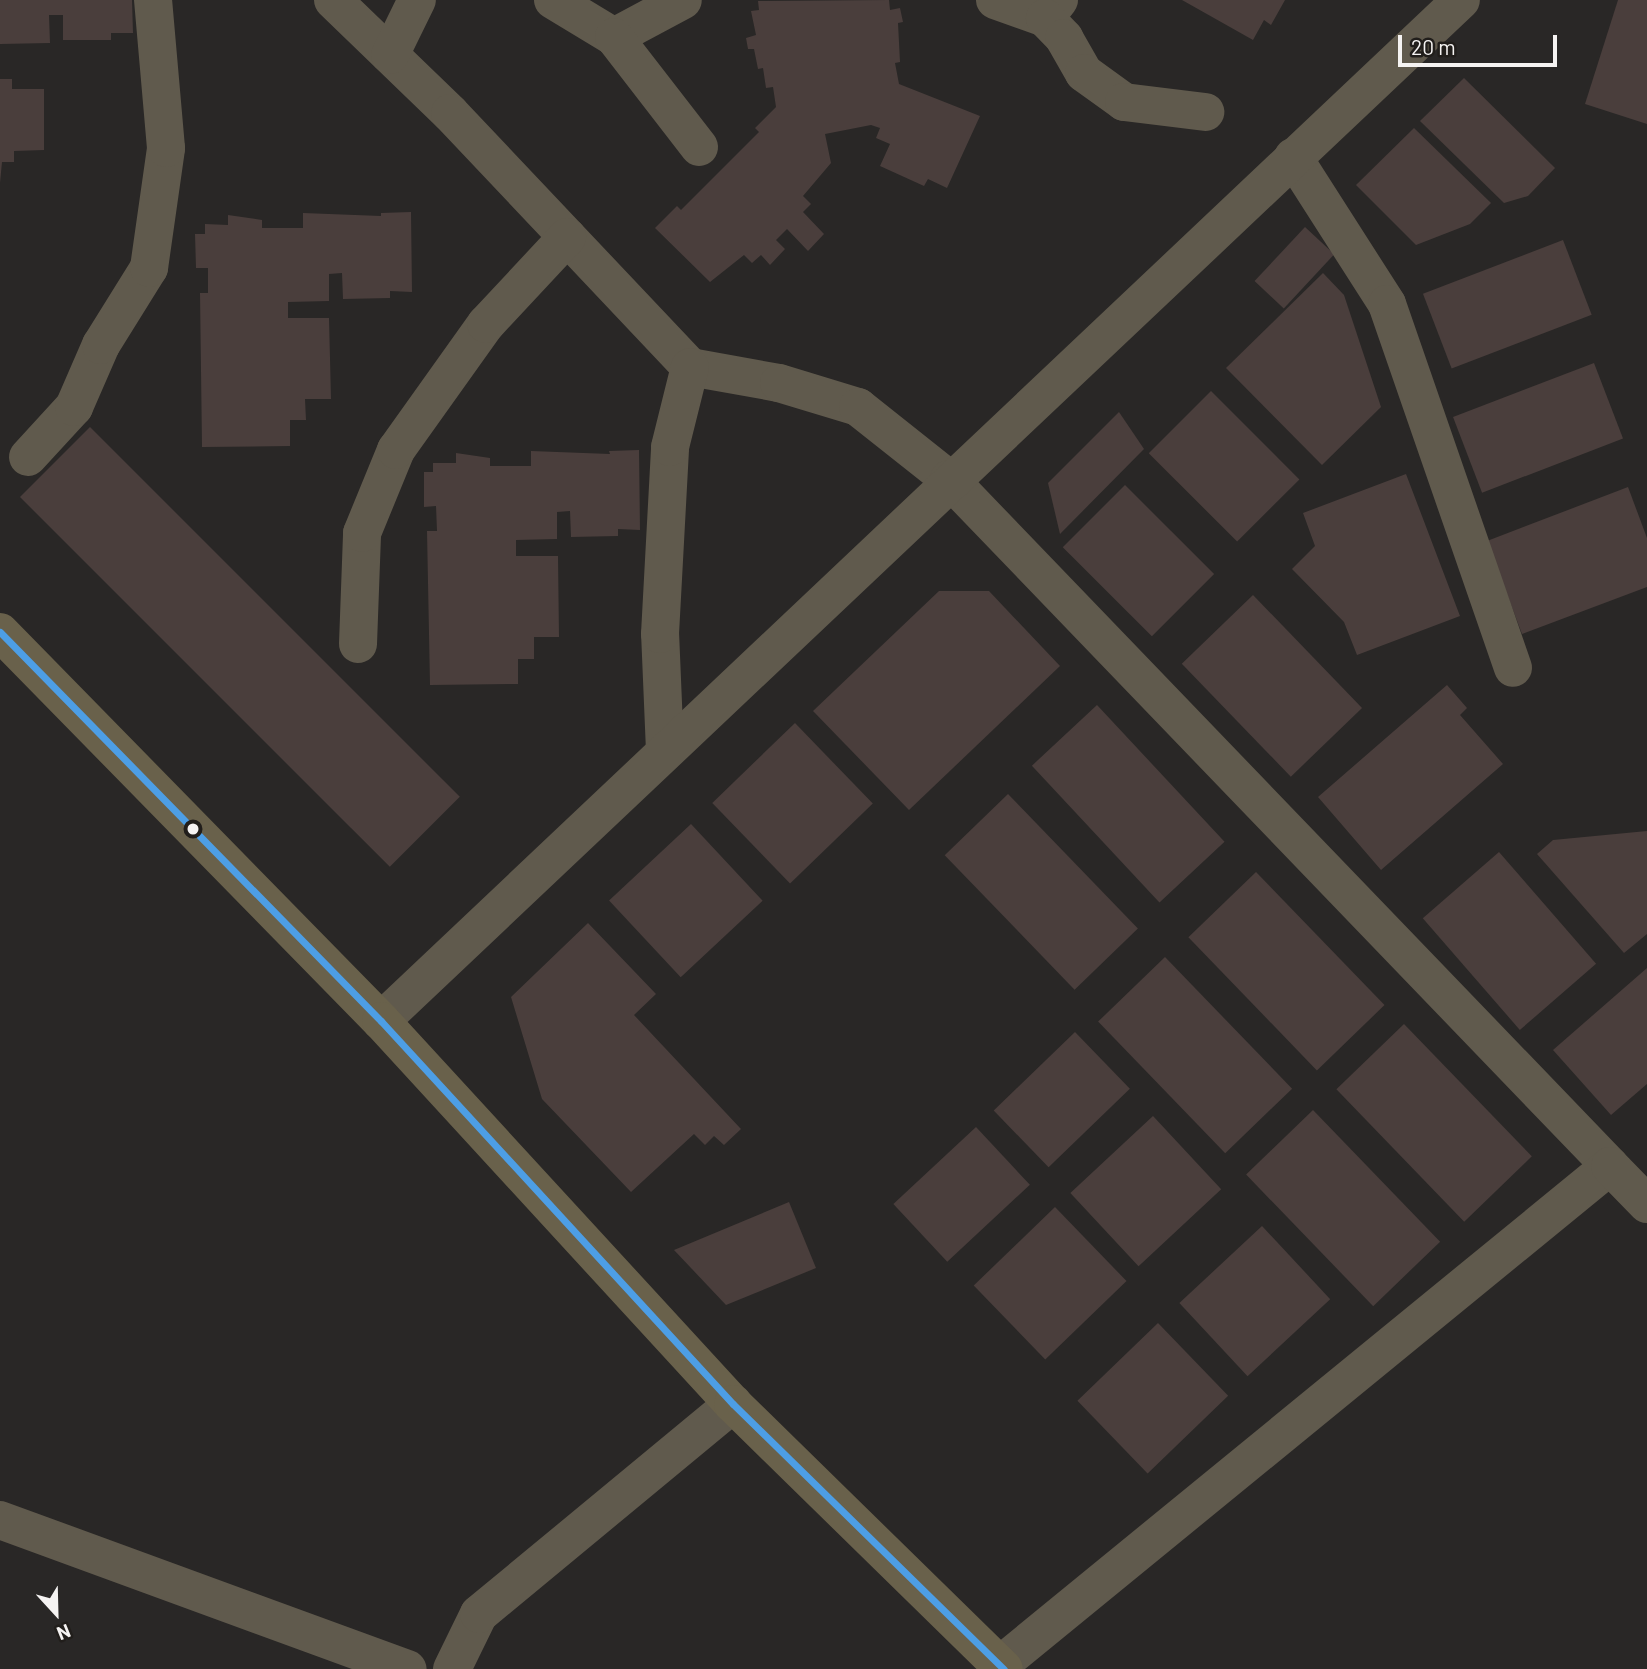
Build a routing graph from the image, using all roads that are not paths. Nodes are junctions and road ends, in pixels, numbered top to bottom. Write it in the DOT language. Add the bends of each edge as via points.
graph roads {
  1 [pos="153,0"];
  2 [pos="333,0"];
  3 [pos="417,0"];
  4 [pos="553,0"];
  5 [pos="683,0"];
  6 [pos="995,0"];
  7 [pos="1461,0"];
  8 [pos="1052,9"];
  9 [pos="614,37"];
  10 [pos="390,54"];
  11 [pos="1205,112"];
  12 [pos="699,147"];
  13 [pos="1293,157"];
  14 [pos="567,237"];
  15 [pos="690,367"];
  16 [pos="28,457"];
  17 [pos="949,479"];
  18 [pos="0,632"];
  19 [pos="358,644"];
  20 [pos="1513,668"];
  21 [pos="665,751"];
  22 [pos="381,1021"];
  23 [pos="1610,1166"];
  24 [pos="1647,1204"];
  25 [pos="733,1404"];
  26 [pos="0,1520"];
  27 [pos="1002,1667"];
  28 [pos="408,1669"];
  29 [pos="452,1669"];
  1 -- 16 [label="street" via="166,148 149,268 101,345 74,407"];
  2 -- 10 [label="street"];
  3 -- 10 [label="street"];
  4 -- 9 [label="street"];
  5 -- 9 [label="street"];
  6 -- 8 [label="street"];
  7 -- 13 [label="street"];
  8 -- 11 [label="street" via="1084,74 1124,102"];
  9 -- 12 [label="street"];
  10 -- 14 [label="street"];
  13 -- 17 [label="street"];
  13 -- 20 [label="street" via="1387,304"];
  14 -- 15 [label="street"];
  14 -- 19 [label="street" via="485,324 396,450 362,533"];
  15 -- 17 [label="street" via="779,383 858,407"];
  15 -- 21 [label="street" via="670,447 660,634"];
  17 -- 21 [label="street"];
  17 -- 23 [label="street"];
  18 -- 22 [label="main road"];
  21 -- 22 [label="street"];
  22 -- 25 [label="main road"];
  23 -- 24 [label="street"];
  23 -- 27 [label="street"];
  25 -- 27 [label="main road"];
  25 -- 29 [label="street" via="479,1614"];
  26 -- 28 [label="street"];
}
